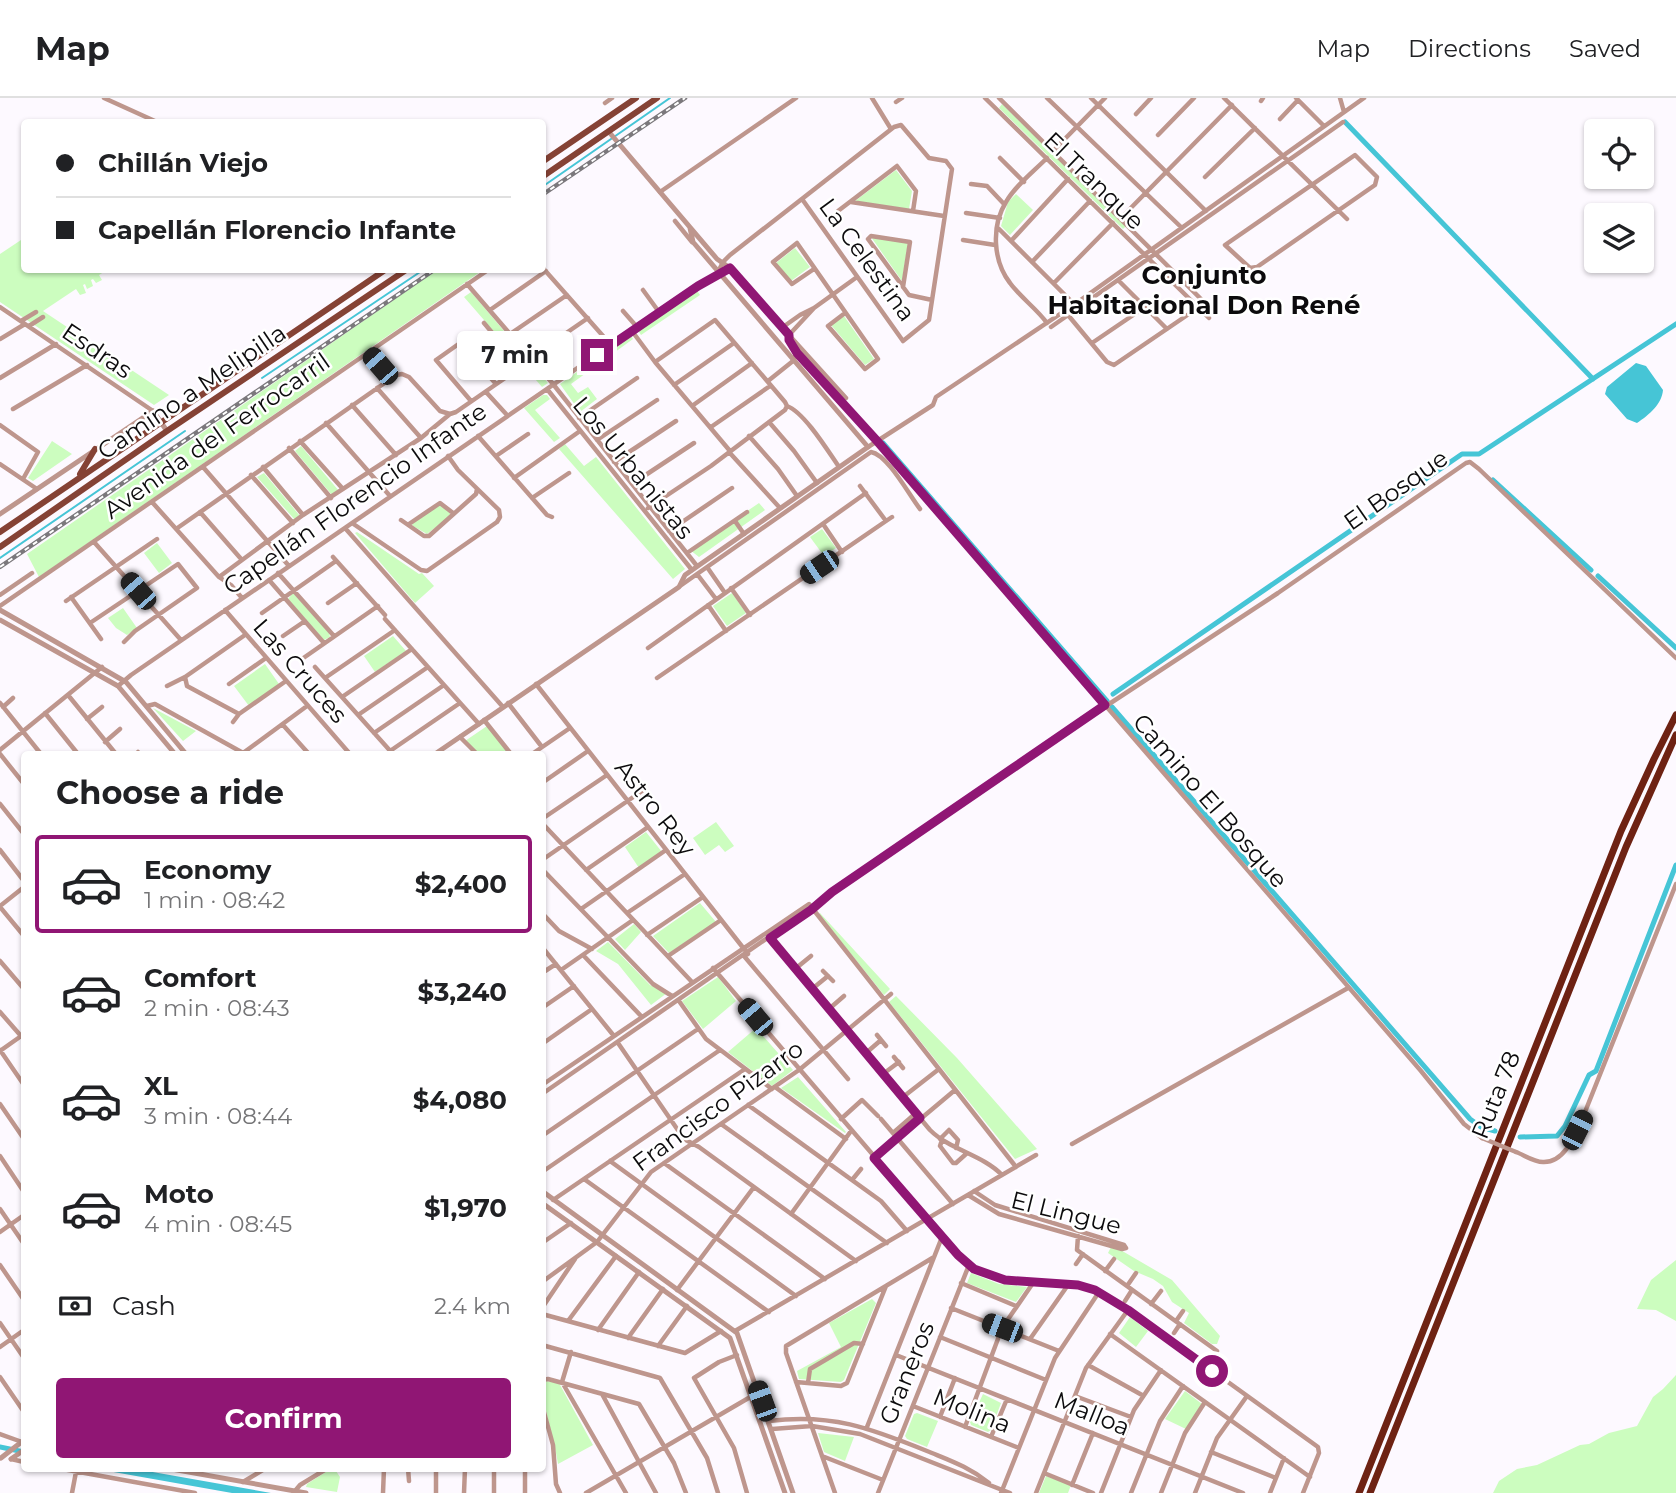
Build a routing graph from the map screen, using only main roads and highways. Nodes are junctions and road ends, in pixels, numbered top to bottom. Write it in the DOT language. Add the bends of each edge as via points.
graph roads {
  1 [pos="623,98"];
  2 [pos="636,98"];
  3 [pos="657,98"];
  4 [pos="623,107"];
  5 [pos="546,159"];
  6 [pos="546,175"];
  7 [pos="381,273"];
  8 [pos="402,273"];
  9 [pos="95,449"];
  10 [pos="78,478"];
  11 [pos="0,532"];
  12 [pos="0,547"];
  13 [pos="1676,715"];
  14 [pos="1676,735"];
  15 [pos="1359,1493"];
  16 [pos="1370,1493"];
  1 -- 4 [label="main road"];
  2 -- 4 [label="main road"];
  3 -- 6 [label="main road" via="612,136"];
  4 -- 5 [label="main road"];
  7 -- 10 [label="main road, Camino a Melipilla"];
  8 -- 12 [label="main road, Camino a Melipilla"];
  9 -- 10 [label="main road"];
  10 -- 11 [label="main road, Camino a Melipilla"];
  13 -- 15 [label="highway, Ruta 78" via="1621,831"];
  14 -- 16 [label="highway, Ruta 78" via="1630,835"];
}
